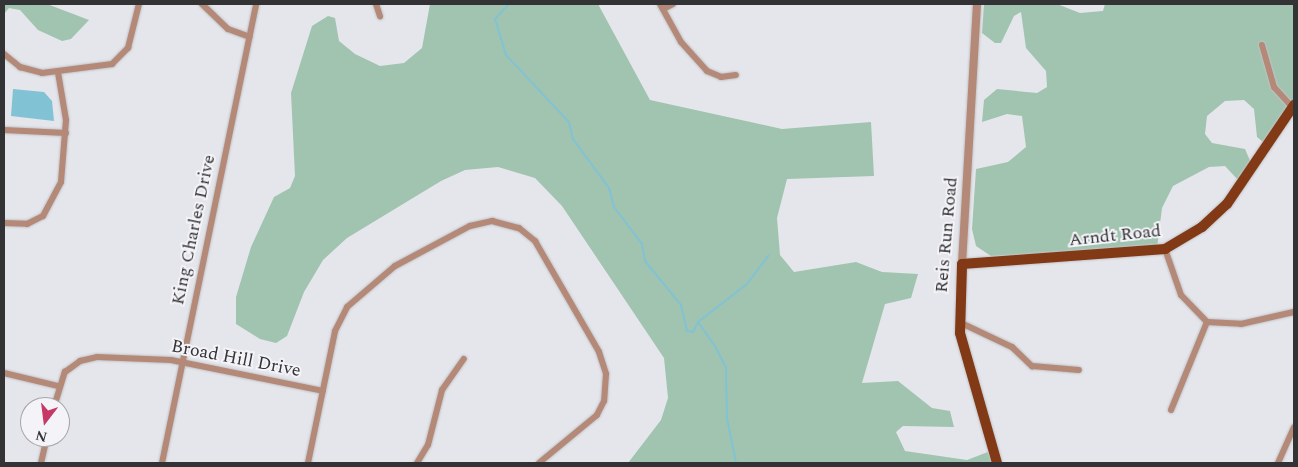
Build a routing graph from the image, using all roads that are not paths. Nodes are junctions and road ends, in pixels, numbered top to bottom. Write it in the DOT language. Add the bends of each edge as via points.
graph roads {
  1 [pos="139,4"];
  2 [pos="202,4"];
  3 [pos="256,4"];
  4 [pos="376,4"];
  5 [pos="673,4"];
  6 [pos="977,4"];
  7 [pos="662,6"];
  8 [pos="380,16"];
  9 [pos="250,37"];
  10 [pos="1262,46"];
  11 [pos="4,54"];
  12 [pos="58,72"];
  13 [pos="736,75"];
  14 [pos="1293,106"];
  15 [pos="4,130"];
  16 [pos="66,133"];
  17 [pos="4,223"];
  18 [pos="1165,250"];
  19 [pos="962,264"];
  20 [pos="1294,312"];
  21 [pos="958,321"];
  22 [pos="1207,322"];
  23 [pos="464,359"];
  24 [pos="182,361"];
  25 [pos="1079,370"];
  26 [pos="4,374"];
  27 [pos="58,386"];
  28 [pos="323,392"];
  29 [pos="56,397"];
  30 [pos="1171,410"];
  31 [pos="1294,427"];
  32 [pos="45,447"];
  33 [pos="41,463"];
  34 [pos="162,463"];
  35 [pos="308,463"];
  36 [pos="417,463"];
  37 [pos="539,463"];
  38 [pos="997,463"];
  39 [pos="1278,463"];
  1 -- 12 [label="street" via="130,43 118,61"];
  2 -- 9 [label="street" via="228,29"];
  3 -- 9 [label="street, King Charles Drive"];
  4 -- 8 [label="street"];
  5 -- 7 [label="street"];
  6 -- 19 [label="street, Reis Run Road"];
  7 -- 13 [label="street" via="681,42 708,71 721,77"];
  9 -- 24 [label="street, King Charles Drive"];
  10 -- 14 [label="street" via="1274,87"];
  11 -- 12 [label="street" via="26,70"];
  12 -- 16 [label="street" via="66,101"];
  14 -- 18 [label="main road, Arndt Road" via="1227,204 1202,227"];
  15 -- 16 [label="street"];
  16 -- 17 [label="street" via="64,175 48,210 27,224"];
  18 -- 19 [label="main road, Arndt Road"];
  18 -- 22 [label="street" via="1182,295"];
  19 -- 21 [label="main road, Reis Run Road"];
  20 -- 22 [label="street" via="1241,324"];
  21 -- 25 [label="street" via="1012,347 1032,366"];
  21 -- 38 [label="main road, Reis Run Road"];
  22 -- 30 [label="street"];
  23 -- 36 [label="street" via="442,390 428,445"];
  24 -- 27 [label="street, Broad Hill Drive" via="88,359 72,366"];
  24 -- 28 [label="street, Broad Hill Drive"];
  24 -- 34 [label="street, King Charles Drive"];
  26 -- 27 [label="street"];
  27 -- 29 [label="street, Broad Hill Drive"];
  28 -- 35 [label="street"];
  28 -- 37 [label="street" via="338,321 367,287 395,266 470,226 492,221 510,224 528,234 540,248 599,352 606,374 604,401 597,414"];
  31 -- 39 [label="street"];
  32 -- 33 [label="street"];
}
